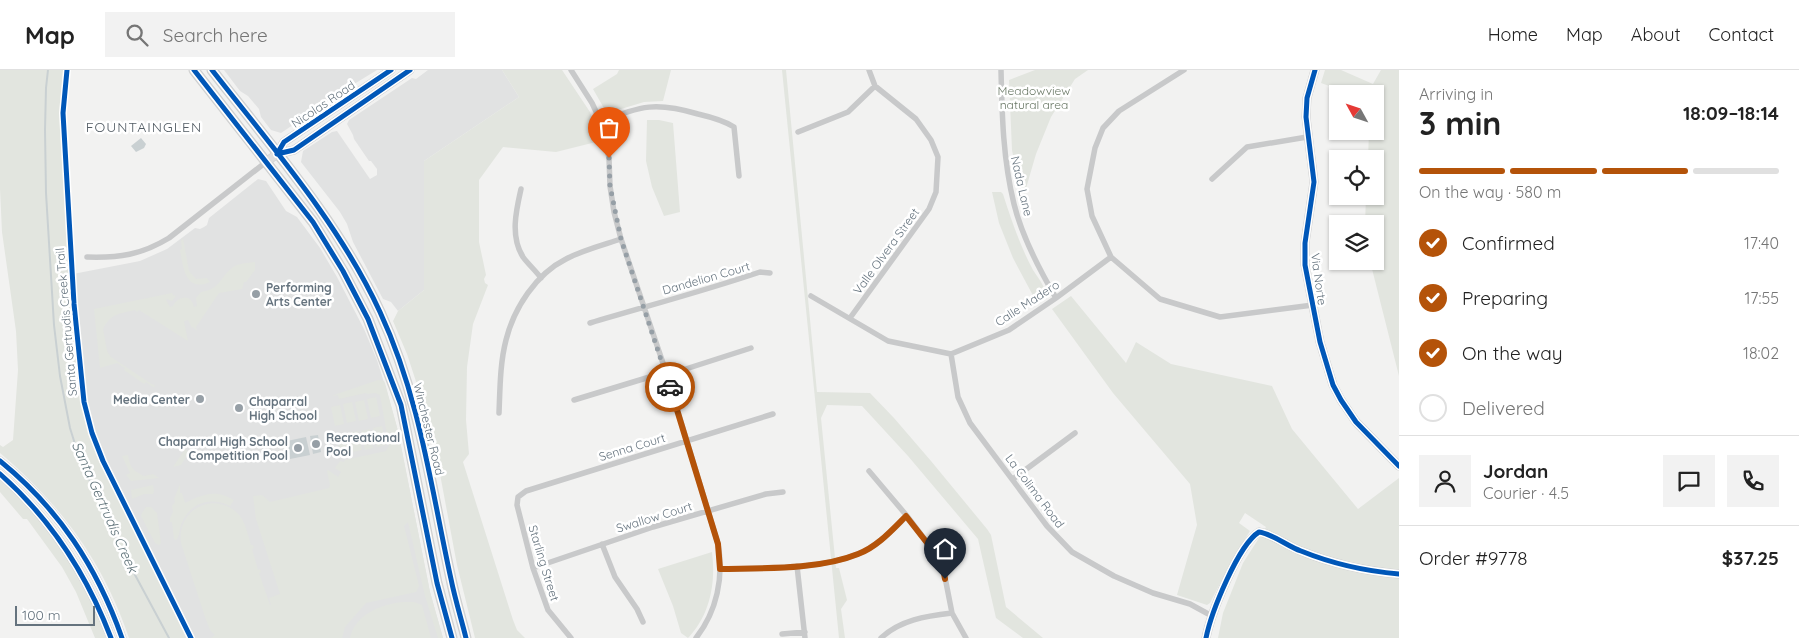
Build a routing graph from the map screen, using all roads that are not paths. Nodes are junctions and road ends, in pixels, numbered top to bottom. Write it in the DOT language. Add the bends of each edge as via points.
graph roads {
  1 [pos="194,70"];
  2 [pos="212,70"];
  3 [pos="391,70"];
  4 [pos="410,70"];
  5 [pos="571,70"];
  6 [pos="869,70"];
  7 [pos="1001,70"];
  8 [pos="1184,70"];
  9 [pos="1314,70"];
  10 [pos="875,86"];
  11 [pos="601,122"];
  12 [pos="798,132"];
  13 [pos="1307,137"];
  14 [pos="277,154"];
  15 [pos="266,162"];
  16 [pos="739,176"];
  17 [pos="1212,179"];
  18 [pos="521,189"];
  19 [pos="621,239"];
  20 [pos="1111,256"];
  21 [pos="87,258"];
  22 [pos="770,273"];
  23 [pos="541,278"];
  24 [pos="811,296"];
  25 [pos="1056,298"];
  26 [pos="1312,305"];
  27 [pos="644,307"];
  28 [pos="850,318"];
  29 [pos="590,323"];
  30 [pos="751,348"];
  31 [pos="951,354"];
  32 [pos="666,374"];
  33 [pos="574,400"];
  34 [pos="499,412"];
  35 [pos="773,414"];
  36 [pos="1075,433"];
  37 [pos="686,441"];
  38 [pos="0,461"];
  39 [pos="1399,466"];
  40 [pos="869,471"];
  41 [pos="0,474"];
  42 [pos="1013,479"];
  43 [pos="526,491"];
  44 [pos="783,492"];
  45 [pos="708,511"];
  46 [pos="906,516"];
  47 [pos="602,544"];
  48 [pos="797,566"];
  49 [pos="534,568"];
  50 [pos="720,569"];
  51 [pos="1399,574"];
  52 [pos="952,613"];
  53 [pos="1212,616"];
  54 [pos="643,622"];
  55 [pos="782,634"];
  56 [pos="805,635"];
  57 [pos="111,638"];
  58 [pos="122,638"];
  59 [pos="452,638"];
  60 [pos="466,638"];
  61 [pos="572,638"];
  62 [pos="696,638"];
  63 [pos="881,638"];
  64 [pos="966,638"];
  65 [pos="1206,638"];
  1 -- 15 [label="main road, Winchester Road"];
  2 -- 14 [label="main road, Winchester Road"];
  3 -- 14 [label="main road, Nicolas Road" via="284,142"];
  4 -- 14 [label="main road, Nicolas Road" via="294,150"];
  5 -- 11 [label="street"];
  6 -- 10 [label="street"];
  7 -- 25 [label="street, Nada Lane" via="1004,152 1014,205 1041,273"];
  8 -- 20 [label="street" via="1119,111 1104,128 1095,148 1087,190 1092,216"];
  9 -- 13 [label="main road, Via Norte" via="1307,98"];
  10 -- 12 [label="street" via="848,112"];
  10 -- 28 [label="street, Valle Olvera Street" via="916,119 931,140 938,157 938,176 929,209"];
  11 -- 16 [label="street" via="638,108 659,106 725,121 734,127"];
  11 -- 19 [label="street"];
  13 -- 17 [label="street" via="1247,147"];
  13 -- 26 [label="main road, Via Norte" via="1314,182 1305,265"];
  14 -- 15 [label="main road, Nicolas Road"];
  14 -- 60 [label="main road, Winchester Road" via="323,214 381,313 414,402"];
  15 -- 21 [label="street, Nicolas Road" via="153,248 110,258"];
  15 -- 59 [label="main road, Winchester Road" via="313,222 343,271 388,367 401,405 437,583"];
  18 -- 23 [label="street" via="515,211 518,242 523,257"];
  19 -- 23 [label="street" via="567,259"];
  19 -- 27 [label="street"];
  20 -- 25 [label="street, Calle Madero"];
  20 -- 26 [label="street" via="1160,299 1220,317"];
  22 -- 27 [label="street, Dandelion Court" via="760,272"];
  23 -- 34 [label="street" via="511,324 504,350"];
  24 -- 28 [label="street"];
  25 -- 31 [label="street, Calle Madero" via="1009,330"];
  26 -- 39 [label="main road, Via Norte" via="1326,365 1341,400 1356,422"];
  27 -- 29 [label="street, Dandelion Court"];
  27 -- 32 [label="street"];
  28 -- 31 [label="street" via="888,342"];
  30 -- 32 [label="street"];
  31 -- 42 [label="street, La Colima Road" via="958,397 970,423"];
  32 -- 33 [label="street"];
  32 -- 37 [label="street"];
  35 -- 37 [label="street, Senna Court"];
  36 -- 42 [label="street"];
  37 -- 43 [label="street, Senna Court"];
  37 -- 45 [label="street"];
  38 -- 58 [label="main road" via="51,510 77,544 107,599"];
  40 -- 46 [label="street"];
  41 -- 57 [label="main road" via="38,512 77,565"];
  42 -- 53 [label="street, La Colima Road" via="1047,526 1072,552 1114,576 1190,604"];
  43 -- 49 [label="street, Starling Street" via="518,497 517,505"];
  44 -- 45 [label="street, Swallow Court"];
  45 -- 47 [label="street, Swallow Court"];
  45 -- 50 [label="street" via="718,544"];
  46 -- 48 [label="street" via="884,538 860,554"];
  46 -- 52 [label="street" via="942,562"];
  47 -- 49 [label="street, Swallow Court"];
  47 -- 54 [label="street" via="614,577"];
  48 -- 50 [label="street"];
  48 -- 56 [label="street"];
  49 -- 61 [label="street, Starling Street" via="548,610"];
  50 -- 62 [label="street" via="714,605"];
  51 -- 53 [label="main road" via="1327,561 1259,532 1242,552"];
  52 -- 63 [label="street" via="908,621"];
  52 -- 64 [label="street"];
  53 -- 65 [label="main road"];
  55 -- 56 [label="street"];
}
